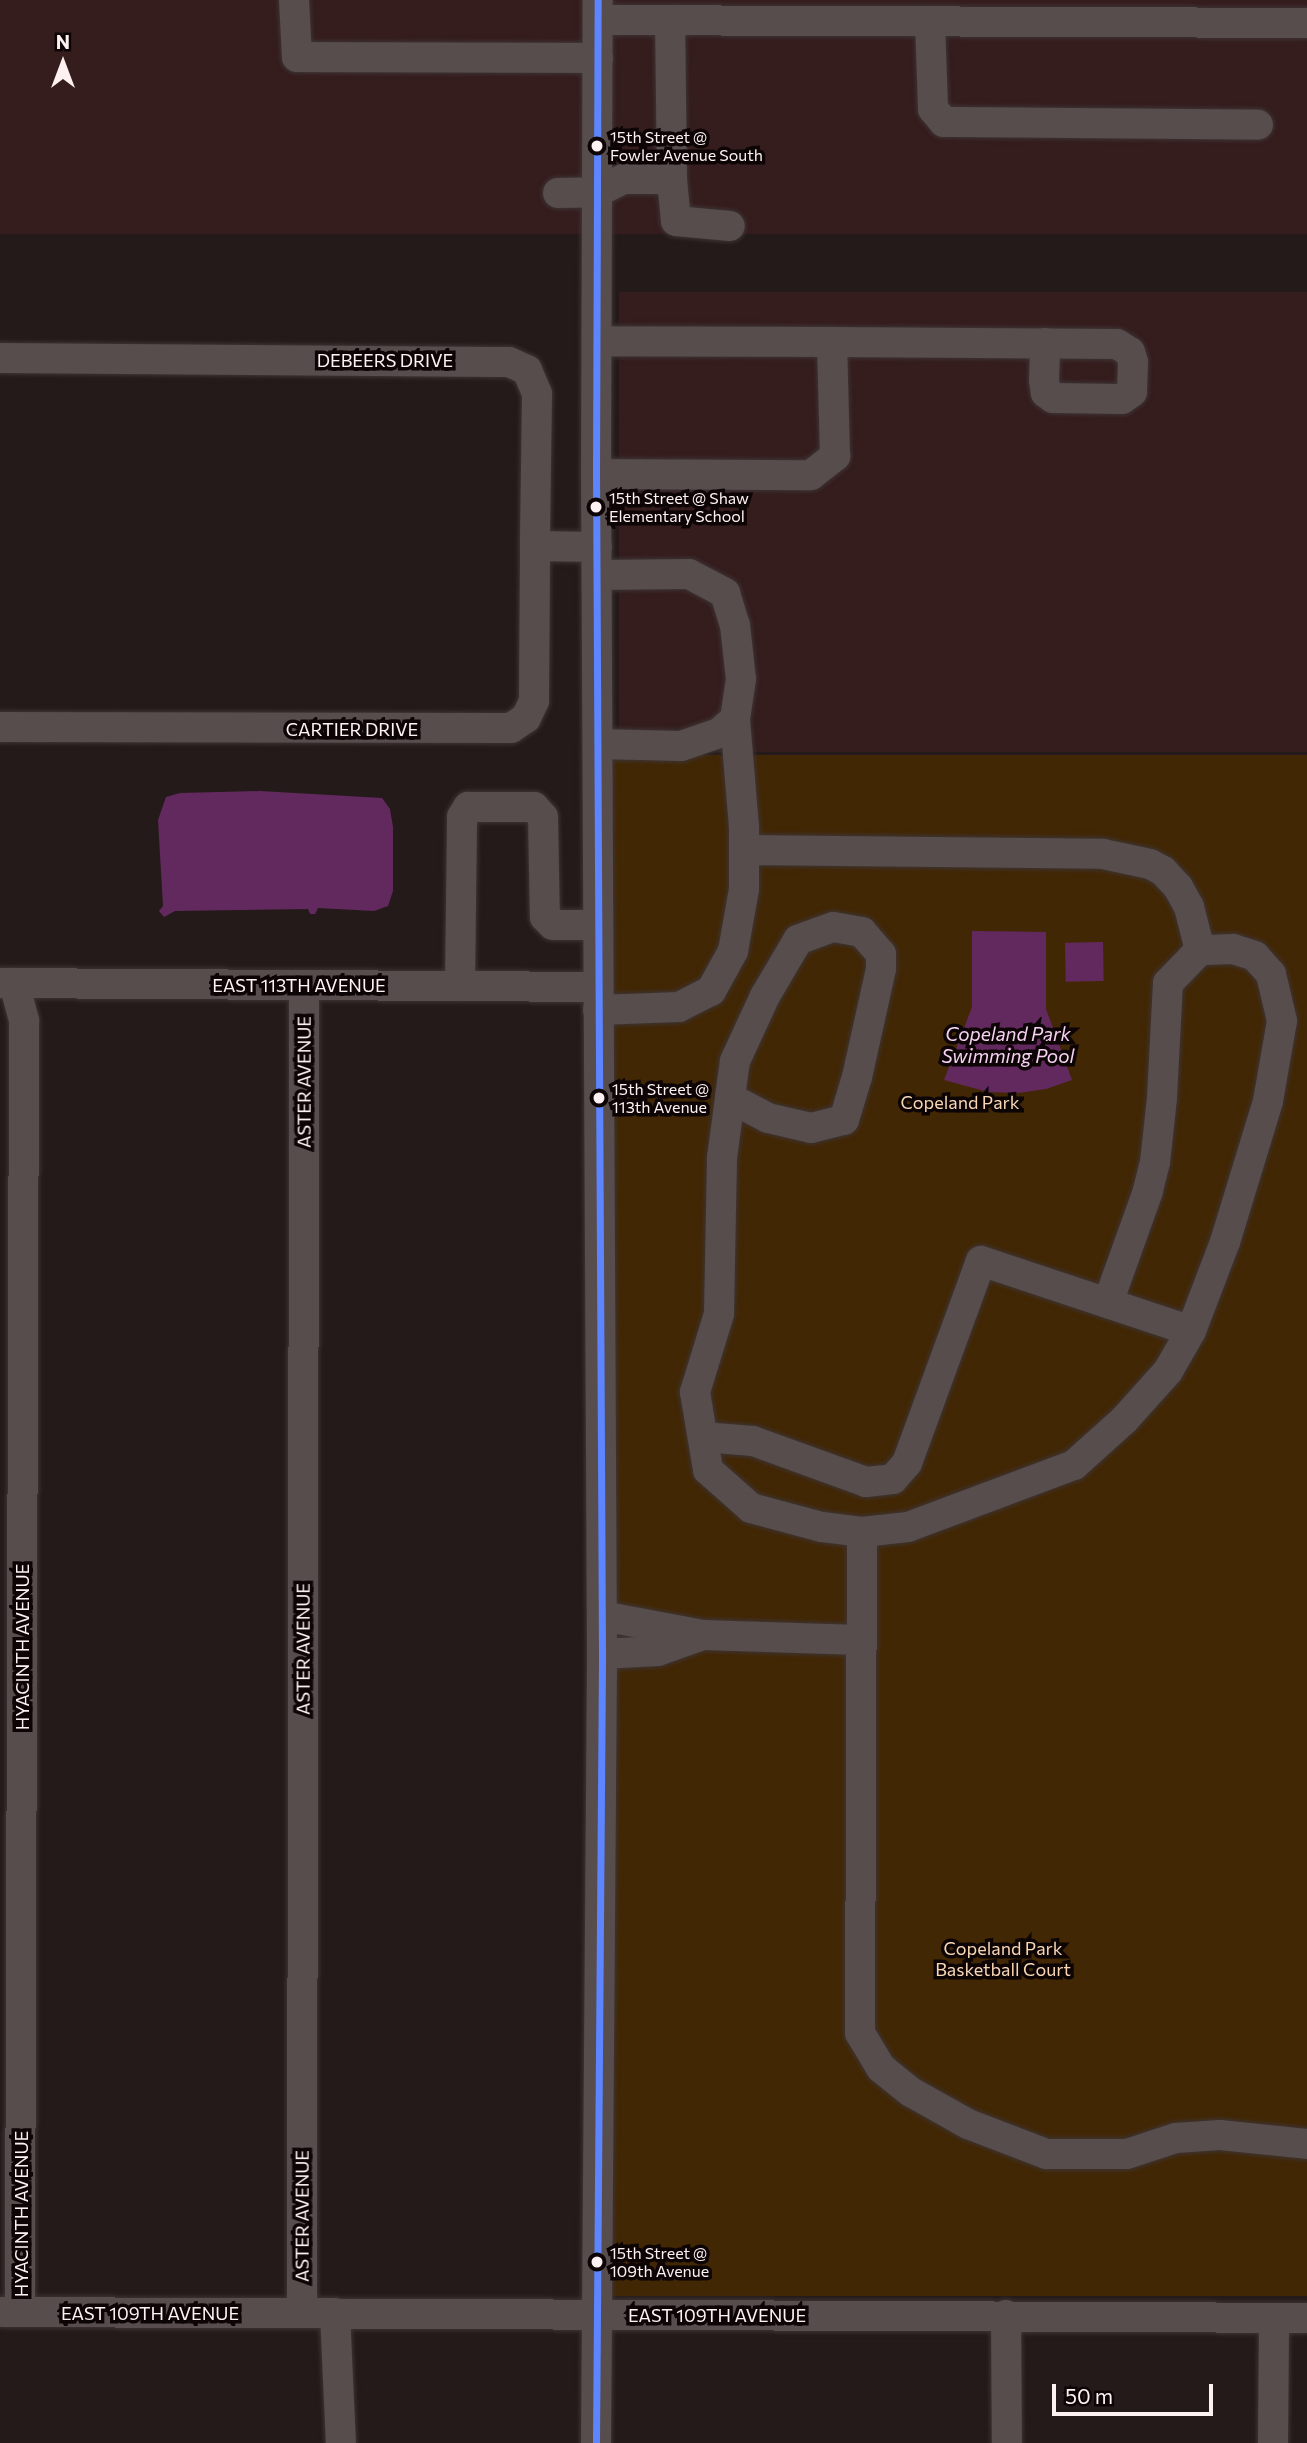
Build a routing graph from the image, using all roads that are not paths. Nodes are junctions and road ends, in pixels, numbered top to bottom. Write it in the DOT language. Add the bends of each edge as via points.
graph roads {
  1 [pos="294,0"];
  2 [pos="598,10"];
  3 [pos="715,10"];
  4 [pos="816,10"];
  5 [pos="895,10"];
  6 [pos="968,11"];
  7 [pos="1265,11"];
  8 [pos="1149,12"];
  9 [pos="670,20"];
  10 [pos="930,21"];
  11 [pos="1307,23"];
  12 [pos="598,58"];
  13 [pos="1258,125"];
  14 [pos="672,179"];
  15 [pos="597,192"];
  16 [pos="558,193"];
  17 [pos="730,226"];
  18 [pos="597,341"];
  19 [pos="832,342"];
  20 [pos="1045,343"];
  21 [pos="0,358"];
  22 [pos="596,474"];
  23 [pos="535,546"];
  24 [pos="597,561"];
  25 [pos="735,719"];
  26 [pos="0,727"];
  27 [pos="598,744"];
  28 [pos="744,850"];
  29 [pos="598,925"];
  30 [pos="1200,950"];
  31 [pos="7,983"];
  32 [pos="304,985"];
  33 [pos="460,986"];
  34 [pos="598,998"];
  35 [pos="730,1098"];
  36 [pos="1108,1303"];
  37 [pos="1191,1331"];
  38 [pos="703,1437"];
  39 [pos="862,1532"];
  40 [pos="602,1616"];
  41 [pos="704,1635"];
  42 [pos="860,1640"];
  43 [pos="602,1654"];
  44 [pos="1307,2144"];
  45 [pos="10,2312"];
  46 [pos="302,2313"];
  47 [pos="335,2313"];
  48 [pos="599,2315"];
  49 [pos="1006,2315"];
  50 [pos="1274,2318"];
  51 [pos="1307,2318"];
  52 [pos="341,2443"];
  53 [pos="596,2443"];
  54 [pos="1007,2443"];
  55 [pos="1273,2443"];
  1 -- 12 [label="street" via="297,57"];
  2 -- 9 [label="street"];
  2 -- 12 [label="street"];
  3 -- 4 [label="street"];
  3 -- 9 [label="street"];
  4 -- 5 [label="street"];
  5 -- 10 [label="street"];
  6 -- 8 [label="street"];
  6 -- 10 [label="street"];
  7 -- 8 [label="street"];
  7 -- 11 [label="street"];
  9 -- 14 [label="street"];
  10 -- 13 [label="street" via="933,109 944,122"];
  12 -- 15 [label="street"];
  14 -- 15 [label="street" via="624,179"];
  14 -- 17 [label="street" via="676,221"];
  15 -- 16 [label="street"];
  15 -- 18 [label="street"];
  18 -- 19 [label="street"];
  18 -- 22 [label="street"];
  19 -- 20 [label="street"];
  19 -- 22 [label="street" via="835,456 811,475"];
  21 -- 23 [label="street, DEBEERS DRIVE" via="500,361 520,365 533,377 537,394"];
  22 -- 24 [label="street"];
  23 -- 24 [label="street"];
  23 -- 26 [label="street, CARTIER DRIVE" via="534,701 526,718 511,728"];
  24 -- 25 [label="street, EAST 113TH AVENUE" via="689,574 725,593 735,625 741,679"];
  24 -- 27 [label="street"];
  25 -- 27 [label="street" via="719,733 681,746"];
  25 -- 28 [label="street, EAST 113TH AVENUE"];
  27 -- 29 [label="street"];
  28 -- 30 [label="street" via="1124,856 1150,864 1178,887 1189,907"];
  28 -- 34 [label="street, EAST 113TH AVENUE" via="744,889 733,951 711,991 679,1007"];
  29 -- 33 [label="street" via="553,925 545,917 543,817 534,807 468,807 461,817"];
  29 -- 34 [label="street"];
  30 -- 36 [label="street" via="1168,983 1155,1162"];
  30 -- 37 [label="street" via="1233,948 1255,956 1271,974 1282,1021 1268,1101 1225,1242"];
  31 -- 32 [label="street, EAST 113TH AVENUE"];
  31 -- 45 [label="street, HYACINTH AVENUE" via="24,1021"];
  32 -- 33 [label="street, EAST 113TH AVENUE"];
  32 -- 46 [label="street, ASTER AVENUE"];
  33 -- 34 [label="street, EAST 113TH AVENUE"];
  34 -- 40 [label="street"];
  35 -- 35 [label="street" via="768,1118 811,1128 844,1121 881,970 881,954 862,932 833,926 797,940 735,1061"];
  35 -- 38 [label="street" via="722,1158 719,1314 695,1392"];
  36 -- 37 [label="street"];
  36 -- 38 [label="street" via="981,1261 906,1463 893,1479 866,1482 753,1441"];
  37 -- 39 [label="street" via="1168,1371 1125,1419 1074,1465 908,1527"];
  38 -- 39 [label="street" via="708,1470 751,1508 822,1527"];
  39 -- 42 [label="street"];
  40 -- 41 [label="street"];
  40 -- 43 [label="street"];
  41 -- 42 [label="street"];
  41 -- 43 [label="street" via="658,1651"];
  42 -- 44 [label="street" via="860,2033 881,2068 911,2092 968,2124 1046,2154 1128,2154 1176,2138 1220,2135"];
  43 -- 48 [label="street"];
  45 -- 46 [label="street, EAST 109TH AVENUE"];
  46 -- 47 [label="street, EAST 109TH AVENUE"];
  47 -- 48 [label="street, EAST 109TH AVENUE"];
  47 -- 52 [label="street"];
  48 -- 49 [label="street, EAST 109TH AVENUE"];
  48 -- 53 [label="street"];
  49 -- 50 [label="street, EAST 109TH AVENUE"];
  49 -- 54 [label="street"];
  50 -- 51 [label="street, EAST 109TH AVENUE"];
  50 -- 55 [label="street"];
}
